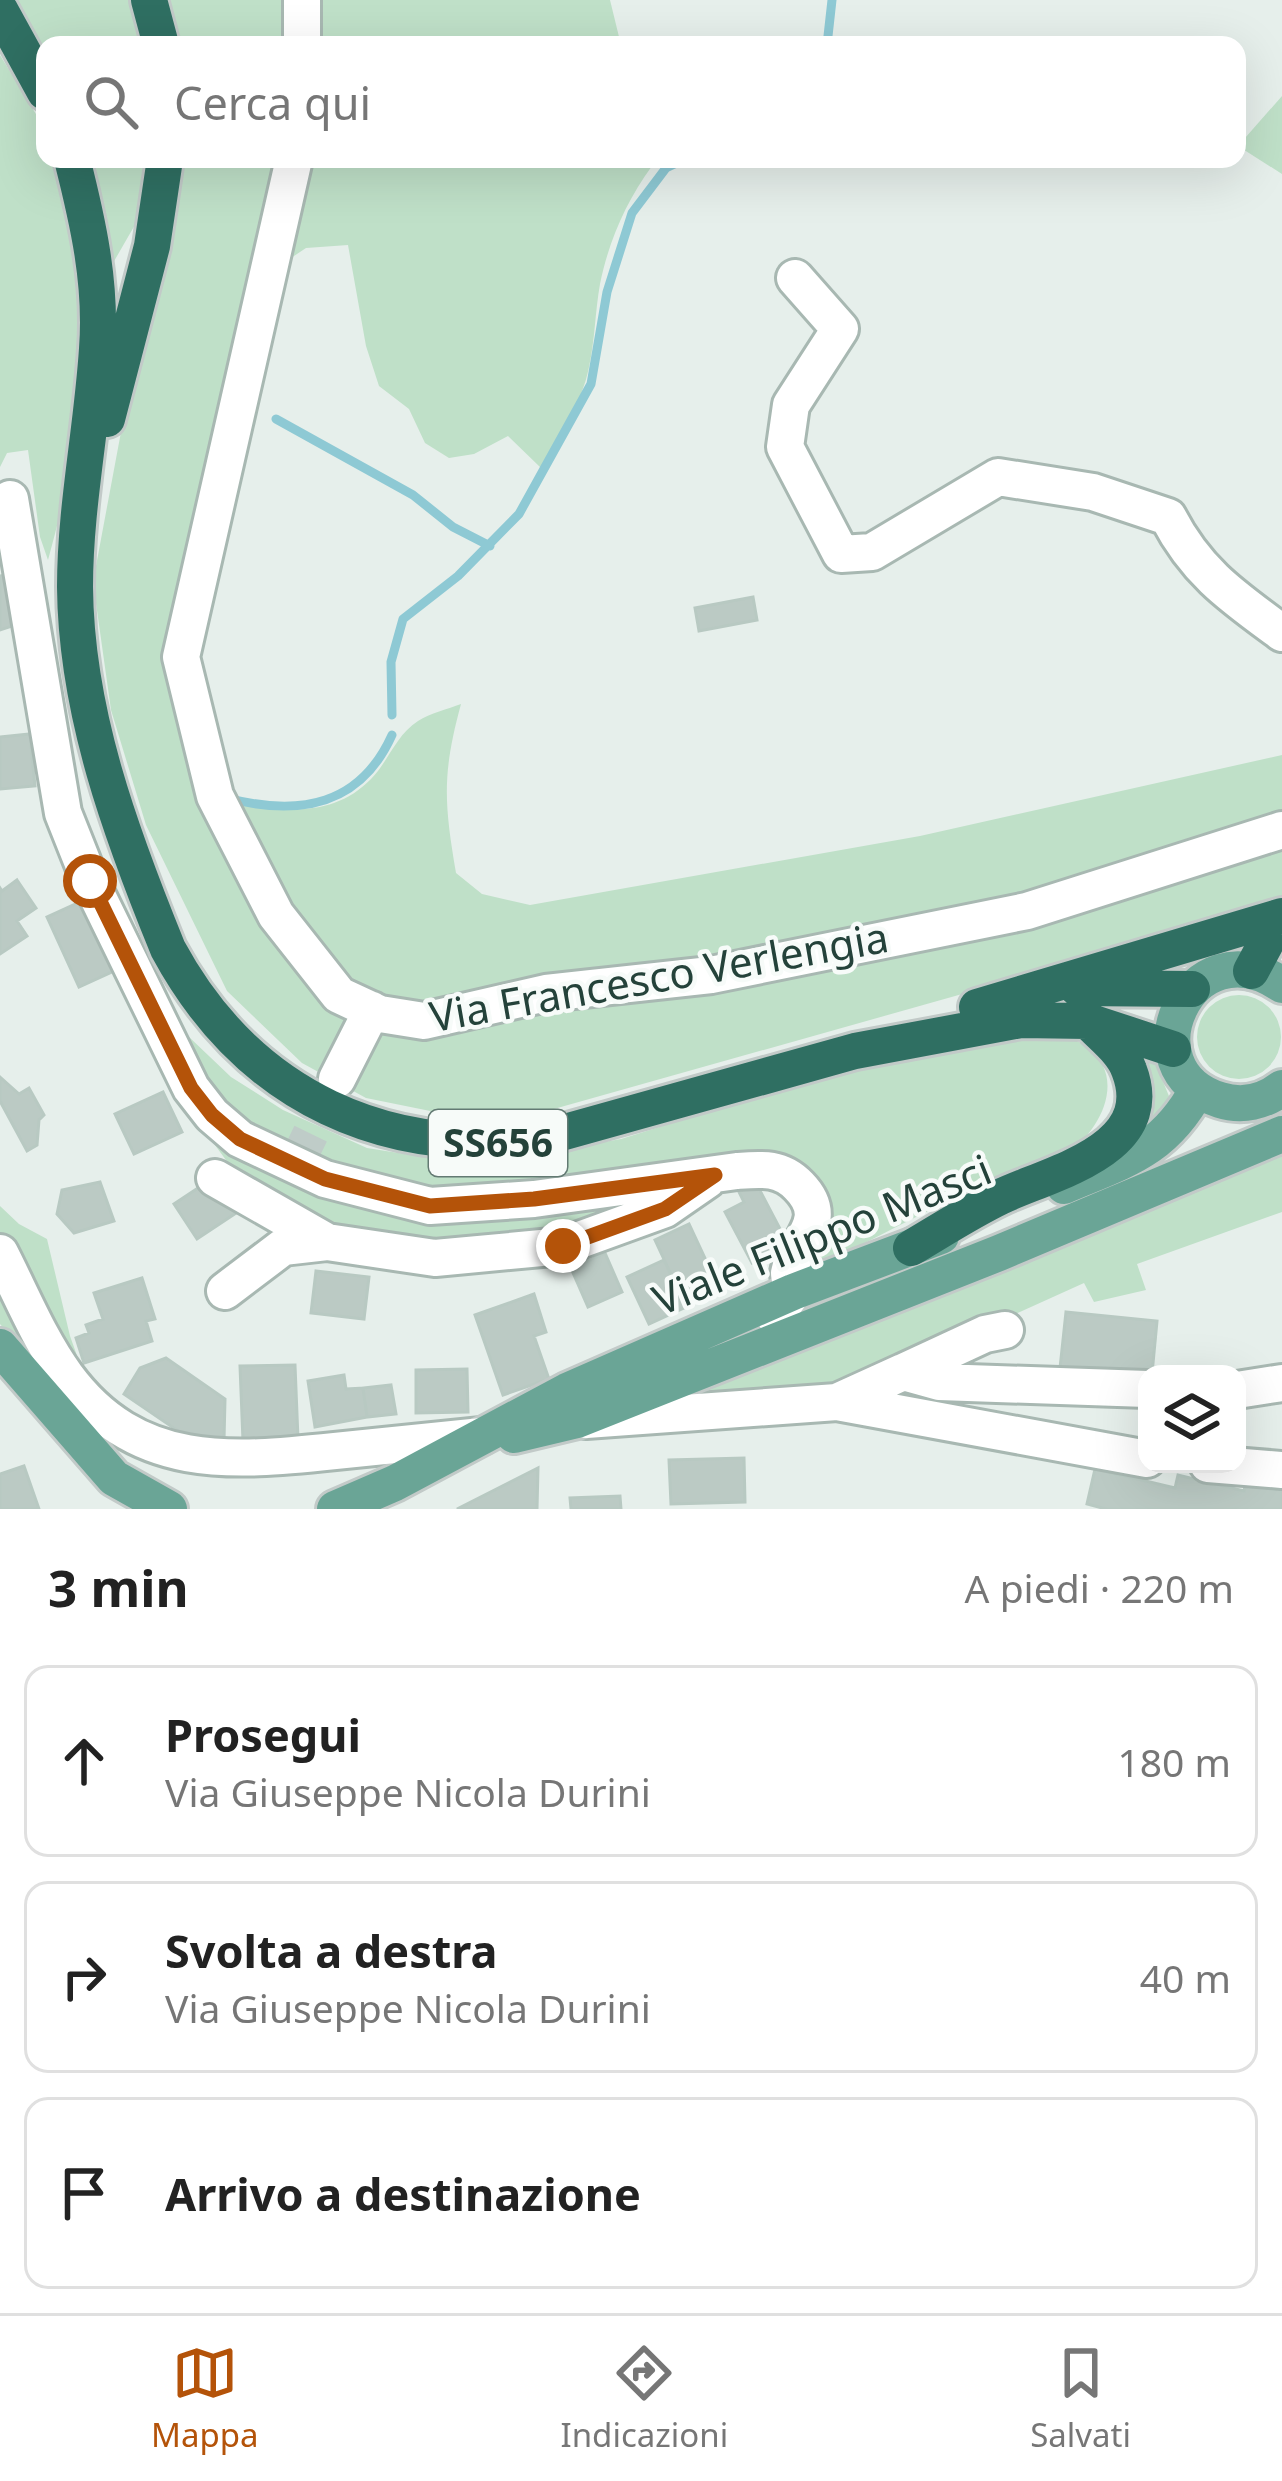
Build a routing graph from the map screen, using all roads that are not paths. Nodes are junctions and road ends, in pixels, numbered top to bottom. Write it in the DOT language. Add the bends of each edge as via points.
graph roads {
  1 [pos="149,0"];
  2 [pos="302,0"];
  3 [pos="0,10"];
  4 [pos="159,36"];
  5 [pos="302,36"];
  6 [pos="36,76"];
  7 [pos="74,168"];
  8 [pos="164,168"];
  9 [pos="292,168"];
  10 [pos="795,278"];
  11 [pos="10,499"];
  12 [pos="81,503"];
  13 [pos="1282,633"];
  14 [pos="1282,830"];
  15 [pos="1281,917"];
  16 [pos="1267,978"];
  17 [pos="1192,989"];
  18 [pos="1032,992"];
  19 [pos="371,1010"];
  20 [pos="1088,1021"];
  21 [pos="1173,1049"];
  22 [pos="855,1051"];
  23 [pos="337,1078"];
  24 [pos="1282,1088"];
  25 [pos="1197,1090"];
  26 [pos="1243,1104"];
  27 [pos="1282,1134"];
  28 [pos="715,1175"];
  29 [pos="215,1178"];
  30 [pos="1170,1181"];
  31 [pos="327,1243"];
  32 [pos="911,1248"];
  33 [pos="0,1253"];
  34 [pos="225,1292"];
  35 [pos="793,1292"];
  36 [pos="1005,1330"];
  37 [pos="0,1347"];
  38 [pos="724,1362"];
  39 [pos="0,1369"];
  40 [pos="903,1372"];
  41 [pos="1282,1383"];
  42 [pos="36,1387"];
  43 [pos="1138,1389"];
  44 [pos="1246,1389"];
  45 [pos="837,1402"];
  46 [pos="577,1420"];
  47 [pos="475,1441"];
  48 [pos="1138,1457"];
  49 [pos="1246,1468"];
  50 [pos="1282,1471"];
  51 [pos="169,1509"];
  52 [pos="335,1509"];
  1 -- 4 [label="highway"];
  2 -- 5 [label="street"];
  3 -- 6 [label="highway"];
  7 -- 12 [label="highway, SS656" via="97,291"];
  8 -- 12 [label="highway, SS656" via="152,246"];
  9 -- 19 [label="street, Via Francesco Verlengia" via="181,657 215,796 276,915 339,995"];
  10 -- 13 [label="street" via="839,329 791,405 784,447 841,554 872,552 998,477 1093,492 1168,517 1209,579"];
  11 -- 28 [label="street" via="63,814 191,1088 212,1115 240,1139 325,1179 430,1206"];
  12 -- 22 [label="highway, SS656" via="79,656 120,819 185,981 276,1078 364,1123 458,1143 504,1143"];
  14 -- 19 [label="street, Via Francesco Verlengia" via="1027,911 711,975 546,993 424,1021"];
  15 -- 16 [label="highway, SS656"];
  15 -- 18 [label="highway, SS656"];
  16 -- 17 [label="main road" via="1219,973"];
  17 -- 18 [label="highway, SS656"];
  17 -- 21 [label="main road" via="1175,1016"];
  18 -- 22 [label="highway, SS656"];
  19 -- 23 [label="street"];
  20 -- 21 [label="highway, SS656"];
  20 -- 22 [label="highway, SS656" via="1021,1020"];
  20 -- 32 [label="highway" via="1130,1070 1133,1101 1121,1133 1093,1157"];
  21 -- 25 [label="main road"];
  24 -- 26 [label="main road"];
  25 -- 26 [label="main road"];
  25 -- 32 [label="main road, Viale Filippo Masci" via="1169,1133 1139,1155"];
  26 -- 30 [label="main road, Viale Filippo Masci"];
  27 -- 30 [label="main road, Viale Filippo Masci"];
  28 -- 31 [label="street" via="665,1209 563,1246 435,1258"];
  28 -- 35 [label="street" via="768,1168 806,1192 810,1235 790,1273"];
  29 -- 31 [label="street"];
  30 -- 38 [label="main road, Viale Filippo Masci"];
  31 -- 34 [label="street" via="283,1247"];
  32 -- 35 [label="main road, Viale Filippo Masci"];
  33 -- 47 [label="street" via="79,1392 114,1423 167,1450 234,1461"];
  35 -- 38 [label="street" via="761,1336"];
  35 -- 47 [label="main road, Viale Filippo Masci"];
  36 -- 40 [label="street"];
  37 -- 42 [label="main road"];
  38 -- 46 [label="main road, Viale Filippo Masci"];
  39 -- 42 [label="main road"];
  40 -- 43 [label="street" via="939,1382"];
  40 -- 45 [label="street"];
  41 -- 44 [label="street"];
  42 -- 51 [label="main road" via="114,1478"];
  45 -- 46 [label="street"];
  45 -- 48 [label="street"];
  46 -- 47 [label="main road, Viale Filippo Masci"];
  47 -- 52 [label="main road, Viale Filippo Masci"];
  49 -- 50 [label="street"];
}
